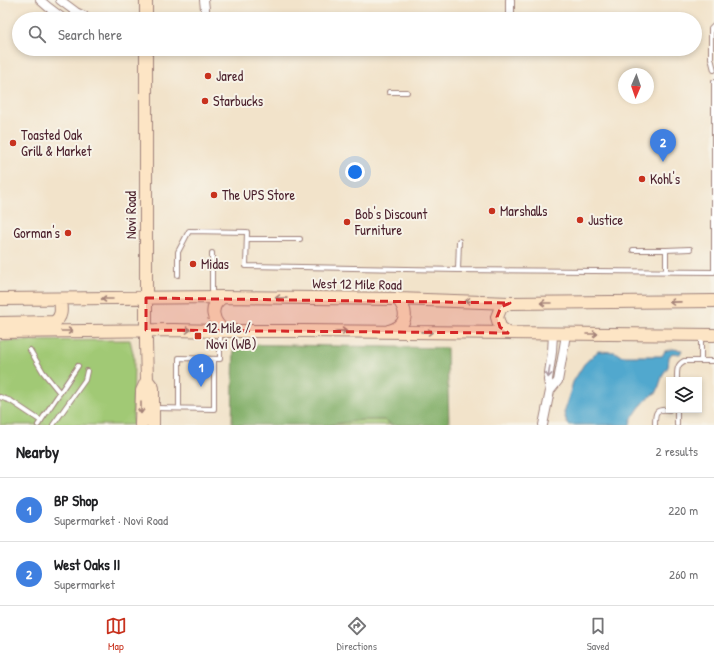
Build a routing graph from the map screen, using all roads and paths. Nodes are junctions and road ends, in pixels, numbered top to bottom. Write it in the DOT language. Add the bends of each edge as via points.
graph roads {
  1 [pos="40,0"];
  2 [pos="60,0"];
  3 [pos="146,0"];
  4 [pos="204,0"];
  5 [pos="510,0"];
  6 [pos="55,12"];
  7 [pos="76,12"];
  8 [pos="146,12"];
  9 [pos="206,12"];
  10 [pos="510,12"];
  11 [pos="714,25"];
  12 [pos="146,56"];
  13 [pos="712,58"];
  14 [pos="714,70"];
  15 [pos="714,82"];
  16 [pos="389,92"];
  17 [pos="407,92"];
  18 [pos="247,239"];
  19 [pos="300,239"];
  20 [pos="459,241"];
  21 [pos="633,250"];
  22 [pos="666,250"];
  23 [pos="690,250"];
  24 [pos="212,253"];
  25 [pos="458,270"];
  26 [pos="666,272"];
  27 [pos="178,275"];
  28 [pos="217,297"];
  29 [pos="146,298"];
  30 [pos="0,299"];
  31 [pos="15,299"];
  32 [pos="60,299"];
  33 [pos="398,299"];
  34 [pos="714,301"];
  35 [pos="510,303"];
  36 [pos="0,307"];
  37 [pos="0,323"];
  38 [pos="146,330"];
  39 [pos="222,331"];
  40 [pos="0,332"];
  41 [pos="388,332"];
  42 [pos="508,333"];
  43 [pos="560,334"];
  44 [pos="701,335"];
  45 [pos="714,335"];
  46 [pos="30,350"];
  47 [pos="214,359"];
  48 [pos="701,361"];
  49 [pos="714,361"];
  50 [pos="78,366"];
  51 [pos="87,371"];
  52 [pos="677,377"];
  53 [pos="147,380"];
  54 [pos="550,391"];
  55 [pos="60,392"];
  56 [pos="0,397"];
  57 [pos="153,408"];
  58 [pos="179,408"];
  59 [pos="666,410"];
  60 [pos="677,413"];
  61 [pos="40,423"];
  62 [pos="53,425"];
  63 [pos="141,425"];
  64 [pos="153,425"];
  65 [pos="543,425"];
  66 [pos="655,425"];
  67 [pos="677,425"];
  1 -- 6 [label="street"];
  2 -- 7 [label="street"];
  3 -- 8 [label="main road"];
  4 -- 9 [label="street"];
  5 -- 10 [label="street"];
  11 -- 13 [label="lane" via="711,28"];
  12 -- 29 [label="main road, Novi Road"];
  13 -- 14 [label="lane"];
  15 -- 26 [label="lane" via="714,272"];
  16 -- 17 [label="lane"];
  18 -- 19 [label="lane"];
  18 -- 25 [label="lane" via="246,266"];
  18 -- 27 [label="lane" via="247,232 189,232 178,252"];
  20 -- 25 [label="lane"];
  21 -- 22 [label="lane"];
  22 -- 23 [label="lane"];
  22 -- 26 [label="lane"];
  24 -- 28 [label="lane"];
  25 -- 26 [label="lane"];
  28 -- 29 [label="main road, West 12 Mile Road"];
  33 -- 28 [label="main road, West 12 Mile Road, one-way"];
  28 -- 39 [label="main road" via="213,314"];
  29 -- 32 [label="main road, West 12 Mile Road, one-way"];
  29 -- 38 [label="main road, Novi Road"];
  30 -- 31 [label="main road, West 12 Mile Road"];
  31 -- 32 [label="main road, West 12 Mile Road"];
  31 -- 36 [label="main road"];
  32 -- 37 [label="main road" via="60,315 54,322"];
  35 -- 33 [label="main road, West 12 Mile Road, one-way"];
  33 -- 41 [label="main road" via="404,306 405,315 396,329"];
  34 -- 35 [label="main road, West 12 Mile Road, one-way"];
  35 -- 42 [label="main road" via="501,307 497,317 500,327"];
  38 -- 39 [label="main road, one-way"];
  40 -- 38 [label="main road, one-way"];
  38 -- 53 [label="main road, Novi Road"];
  39 -- 41 [label="main road, one-way"];
  39 -- 47 [label="lane" via="220,359"];
  41 -- 42 [label="main road, one-way"];
  42 -- 43 [label="main road"];
  43 -- 44 [label="main road, one-way"];
  43 -- 54 [label="street, one-way" via="548,380"];
  43 -- 54 [label="street" via="563,353 558,381"];
  44 -- 45 [label="main road"];
  44 -- 48 [label="lane"];
  46 -- 55 [label="lane" via="43,372"];
  47 -- 58 [label="lane" via="214,409"];
  47 -- 58 [label="lane" via="179,358"];
  48 -- 49 [label="lane"];
  48 -- 52 [label="lane" via="680,363"];
  50 -- 55 [label="lane"];
  51 -- 62 [label="lane" via="85,380"];
  53 -- 57 [label="main road, Novi Road" via="153,388"];
  53 -- 63 [label="main road, Novi Road, one-way" via="142,391"];
  54 -- 65 [label="street"];
  55 -- 61 [label="lane"];
  56 -- 61 [label="lane" via="11,401"];
  57 -- 58 [label="lane"];
  57 -- 64 [label="main road, Novi Road"];
  59 -- 66 [label="lane" via="656,412"];
  60 -- 67 [label="lane"];
}
